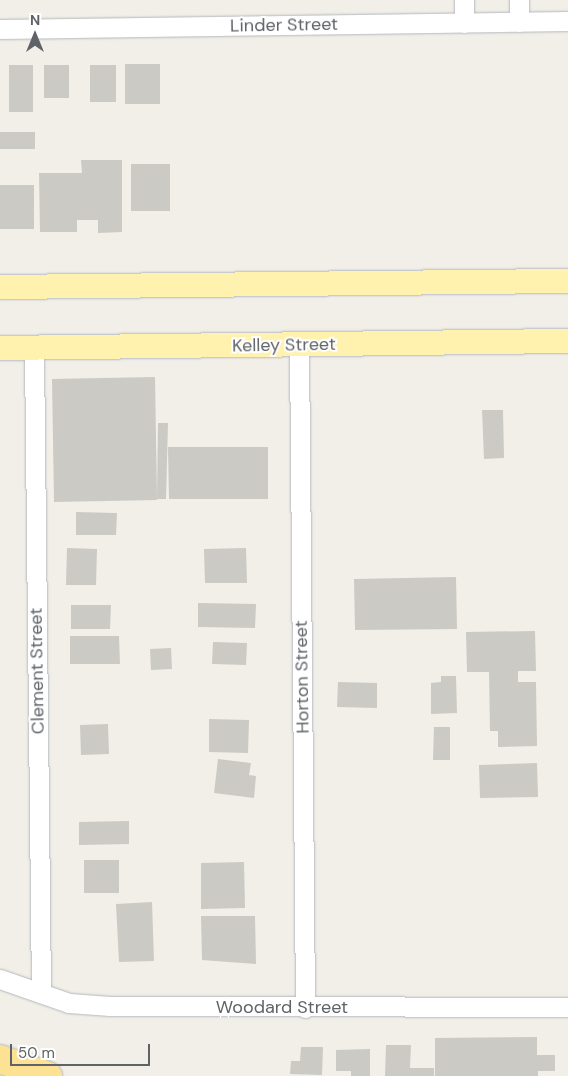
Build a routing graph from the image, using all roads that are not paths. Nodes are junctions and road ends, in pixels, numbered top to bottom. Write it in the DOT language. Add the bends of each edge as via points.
graph roads {
  1 [pos="464,0"];
  2 [pos="519,0"];
  3 [pos="568,21"];
  4 [pos="519,22"];
  5 [pos="464,23"];
  6 [pos="0,29"];
  7 [pos="568,281"];
  8 [pos="0,287"];
  9 [pos="568,341"];
  10 [pos="299,345"];
  11 [pos="0,348"];
  12 [pos="34,349"];
  13 [pos="0,979"];
  14 [pos="41,993"];
  15 [pos="568,1007"];
  16 [pos="305,1008"];
  17 [pos="0,1059"];
  18 [pos="48,1076"];
  1 -- 5 [label="street"];
  2 -- 4 [label="street"];
  3 -- 4 [label="street, Linder Street"];
  4 -- 5 [label="street, Linder Street"];
  5 -- 6 [label="street, Linder Street"];
  7 -- 8 [label="main road"];
  9 -- 10 [label="main road, Kelley Street"];
  10 -- 12 [label="main road, Kelley Street"];
  10 -- 16 [label="street, Horton Street"];
  11 -- 12 [label="main road, Kelley Street"];
  12 -- 14 [label="street, Clement Street"];
  13 -- 14 [label="street, Woodard Street"];
  14 -- 16 [label="street, Woodard Street" via="69,1003 110,1006"];
  15 -- 16 [label="street, Woodard Street"];
  17 -- 18 [label="highway"];
}
